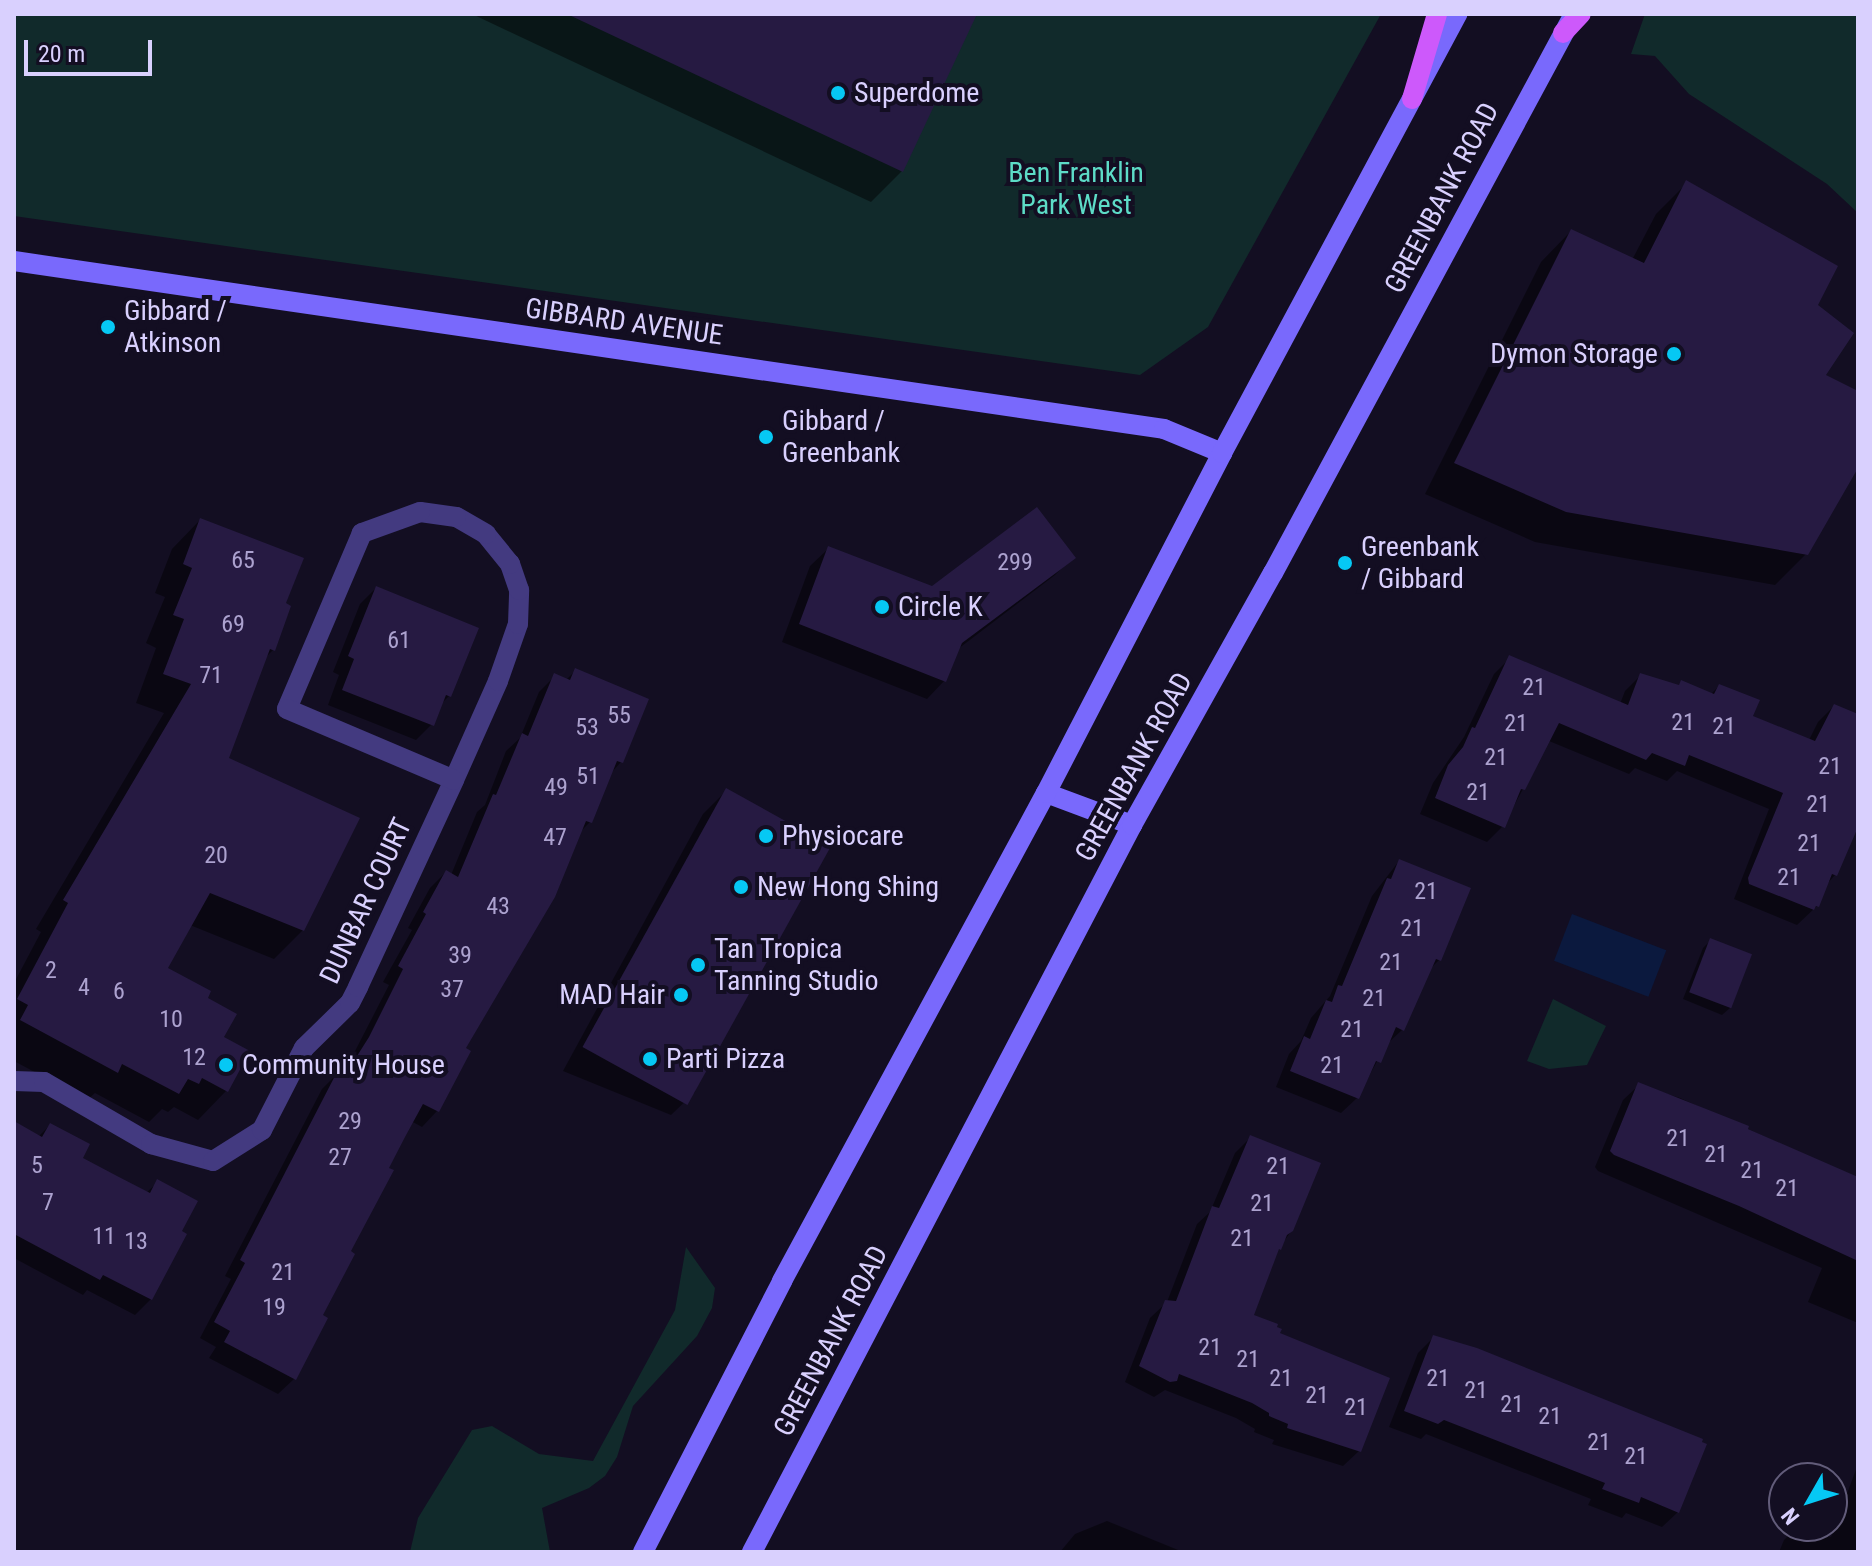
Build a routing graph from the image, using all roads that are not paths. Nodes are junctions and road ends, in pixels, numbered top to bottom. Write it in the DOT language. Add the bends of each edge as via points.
graph roads {
  1 [pos="1437,14"];
  2 [pos="1457,14"];
  3 [pos="1574,14"];
  4 [pos="1581,14"];
  5 [pos="1563,33"];
  6 [pos="1412,99"];
  7 [pos="14,261"];
  8 [pos="1222,453"];
  9 [pos="454,780"];
  10 [pos="1046,793"];
  11 [pos="1132,825"];
  12 [pos="14,1081"];
  13 [pos="643,1552"];
  14 [pos="752,1552"];
  1 -- 6 [label="main road"];
  2 -- 6 [label="main road"];
  3 -- 5 [label="main road, GREENBANK ROAD"];
  4 -- 5 [label="main road"];
  5 -- 11 [label="main road, GREENBANK ROAD"];
  6 -- 8 [label="main road"];
  7 -- 8 [label="main road, GIBBARD AVENUE" via="1164,429"];
  8 -- 10 [label="main road"];
  9 -- 9 [label="street, DUNBAR COURT" via="518,624 519,590 510,564 486,534 456,517 420,512 362,533 287,709"];
  9 -- 12 [label="street, DUNBAR COURT" via="350,1003 304,1048 262,1130 213,1161 151,1144 44,1082"];
  10 -- 11 [label="main road"];
  10 -- 13 [label="main road" via="782,1281"];
  11 -- 14 [label="main road, GREENBANK ROAD"];
}
